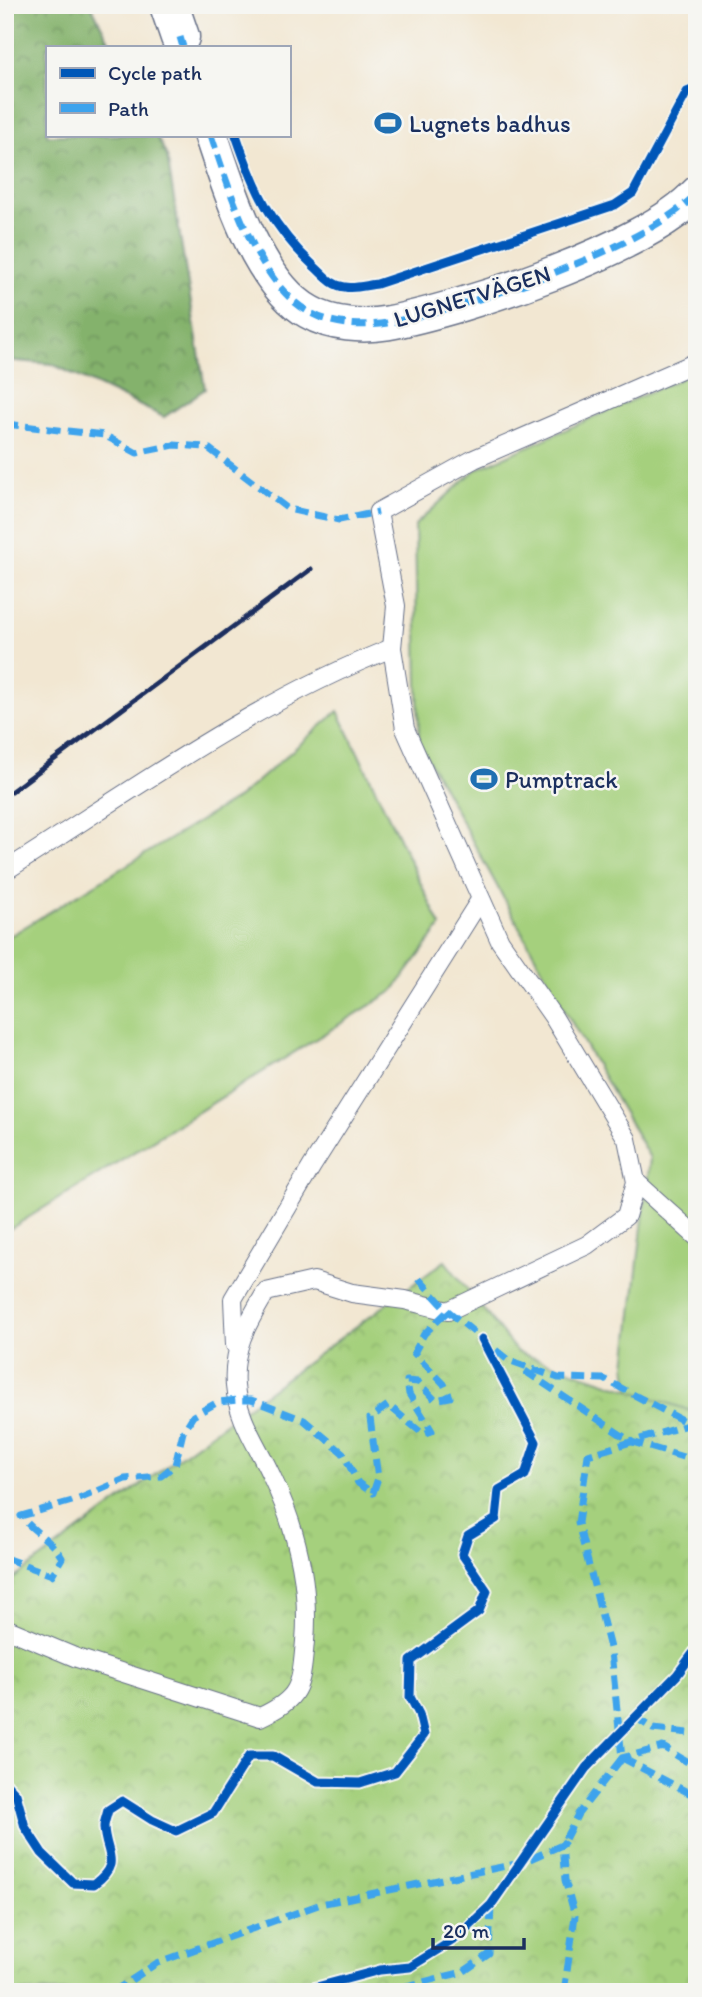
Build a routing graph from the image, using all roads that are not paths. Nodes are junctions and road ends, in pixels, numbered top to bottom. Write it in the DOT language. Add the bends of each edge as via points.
graph roads {
  1 [pos="211,136"];
  2 [pos="697,193"];
  3 [pos="697,362"];
  4 [pos="392,648"];
  5 [pos="5,872"];
  6 [pos="480,900"];
  7 [pos="636,1182"];
  8 [pos="697,1237"];
  9 [pos="235,1352"];
  10 [pos="5,1628"];
  1 -- 2 [label="street, LUGNETVÄGEN" via="254,246 285,293 308,312 351,324 385,323 451,306 561,268 626,241 681,210"];
  3 -- 4 [label="lane" via="474,459 378,512 396,606"];
  4 -- 5 [label="lane" via="318,679 175,763"];
  4 -- 6 [label="lane" via="405,729"];
  6 -- 7 [label="lane" via="500,941 554,1018 627,1139"];
  6 -- 9 [label="lane" via="233,1299"];
  7 -- 8 [label="lane"];
  7 -- 9 [label="lane" via="626,1216 587,1245 448,1311 314,1281 266,1292"];
  9 -- 10 [label="lane" via="235,1389 248,1433 293,1528 304,1579 302,1678 287,1705 260,1717 77,1658"];
}
